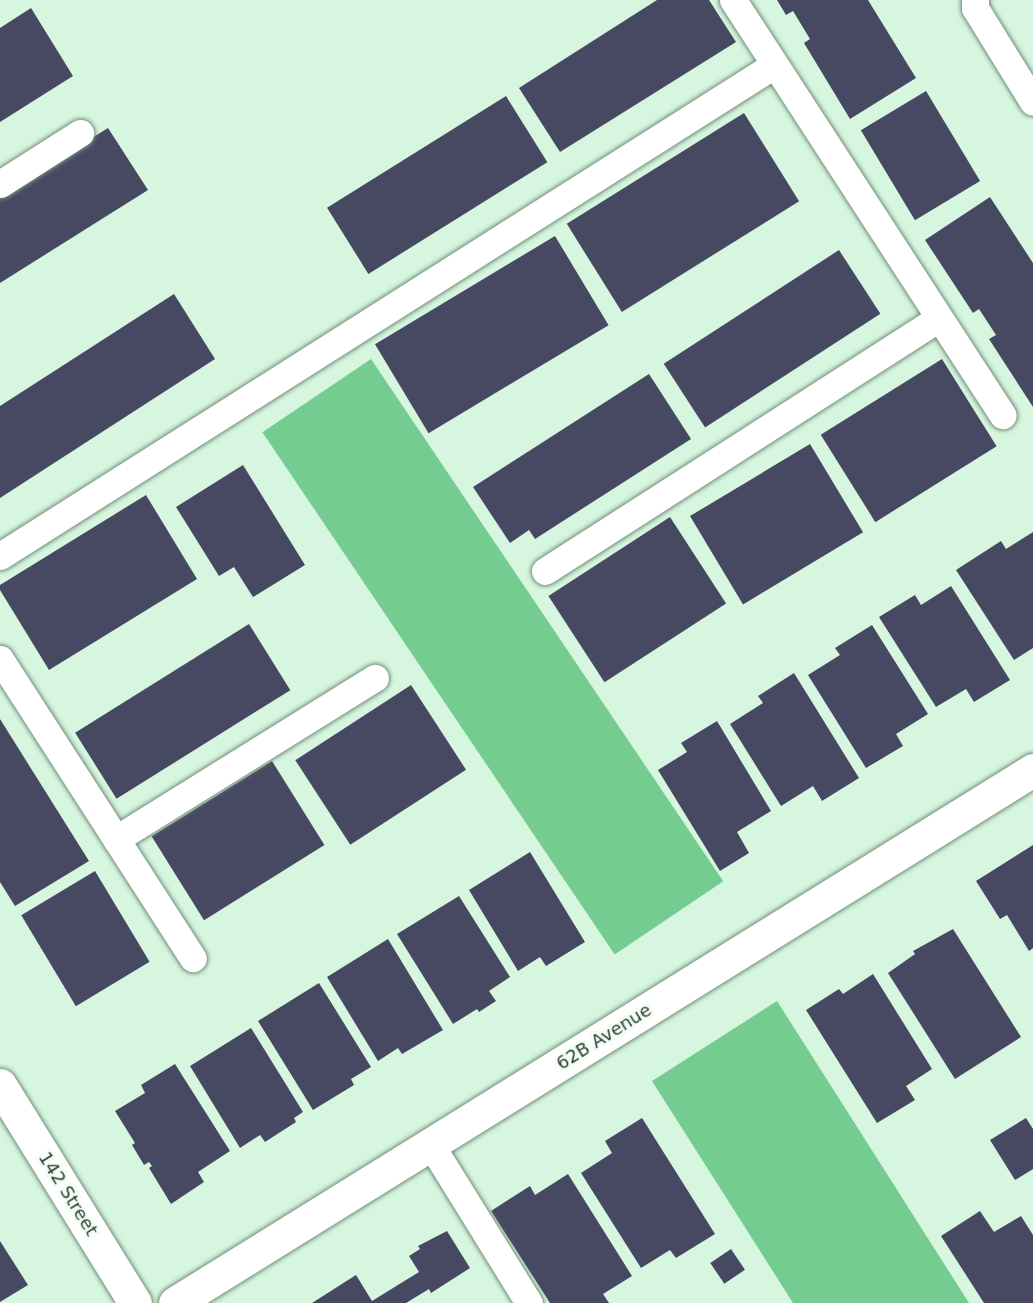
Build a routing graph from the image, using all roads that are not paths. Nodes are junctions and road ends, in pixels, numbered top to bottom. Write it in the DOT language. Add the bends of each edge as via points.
graph roads {
  1 [pos="733,0"];
  2 [pos="975,0"];
  3 [pos="774,65"];
  4 [pos="1033,102"];
  5 [pos="80,133"];
  6 [pos="0,184"];
  7 [pos="939,318"];
  8 [pos="1002,415"];
  9 [pos="0,556"];
  10 [pos="545,571"];
  11 [pos="0,659"];
  12 [pos="375,678"];
  13 [pos="1033,770"];
  14 [pos="116,839"];
  15 [pos="193,958"];
  16 [pos="0,1085"];
  17 [pos="431,1145"];
  18 [pos="135,1303"];
  19 [pos="176,1303"];
  20 [pos="529,1303"];
  1 -- 3 [label="lane"];
  2 -- 4 [label="lane" via="975,8"];
  3 -- 7 [label="lane"];
  3 -- 9 [label="lane"];
  5 -- 6 [label="lane"];
  7 -- 8 [label="lane"];
  7 -- 10 [label="lane"];
  11 -- 14 [label="lane"];
  12 -- 14 [label="lane"];
  13 -- 17 [label="street, 62B Avenue"];
  14 -- 15 [label="lane"];
  16 -- 18 [label="street, 142 Street"];
  17 -- 19 [label="street, 62B Avenue"];
  17 -- 20 [label="lane"];
}
